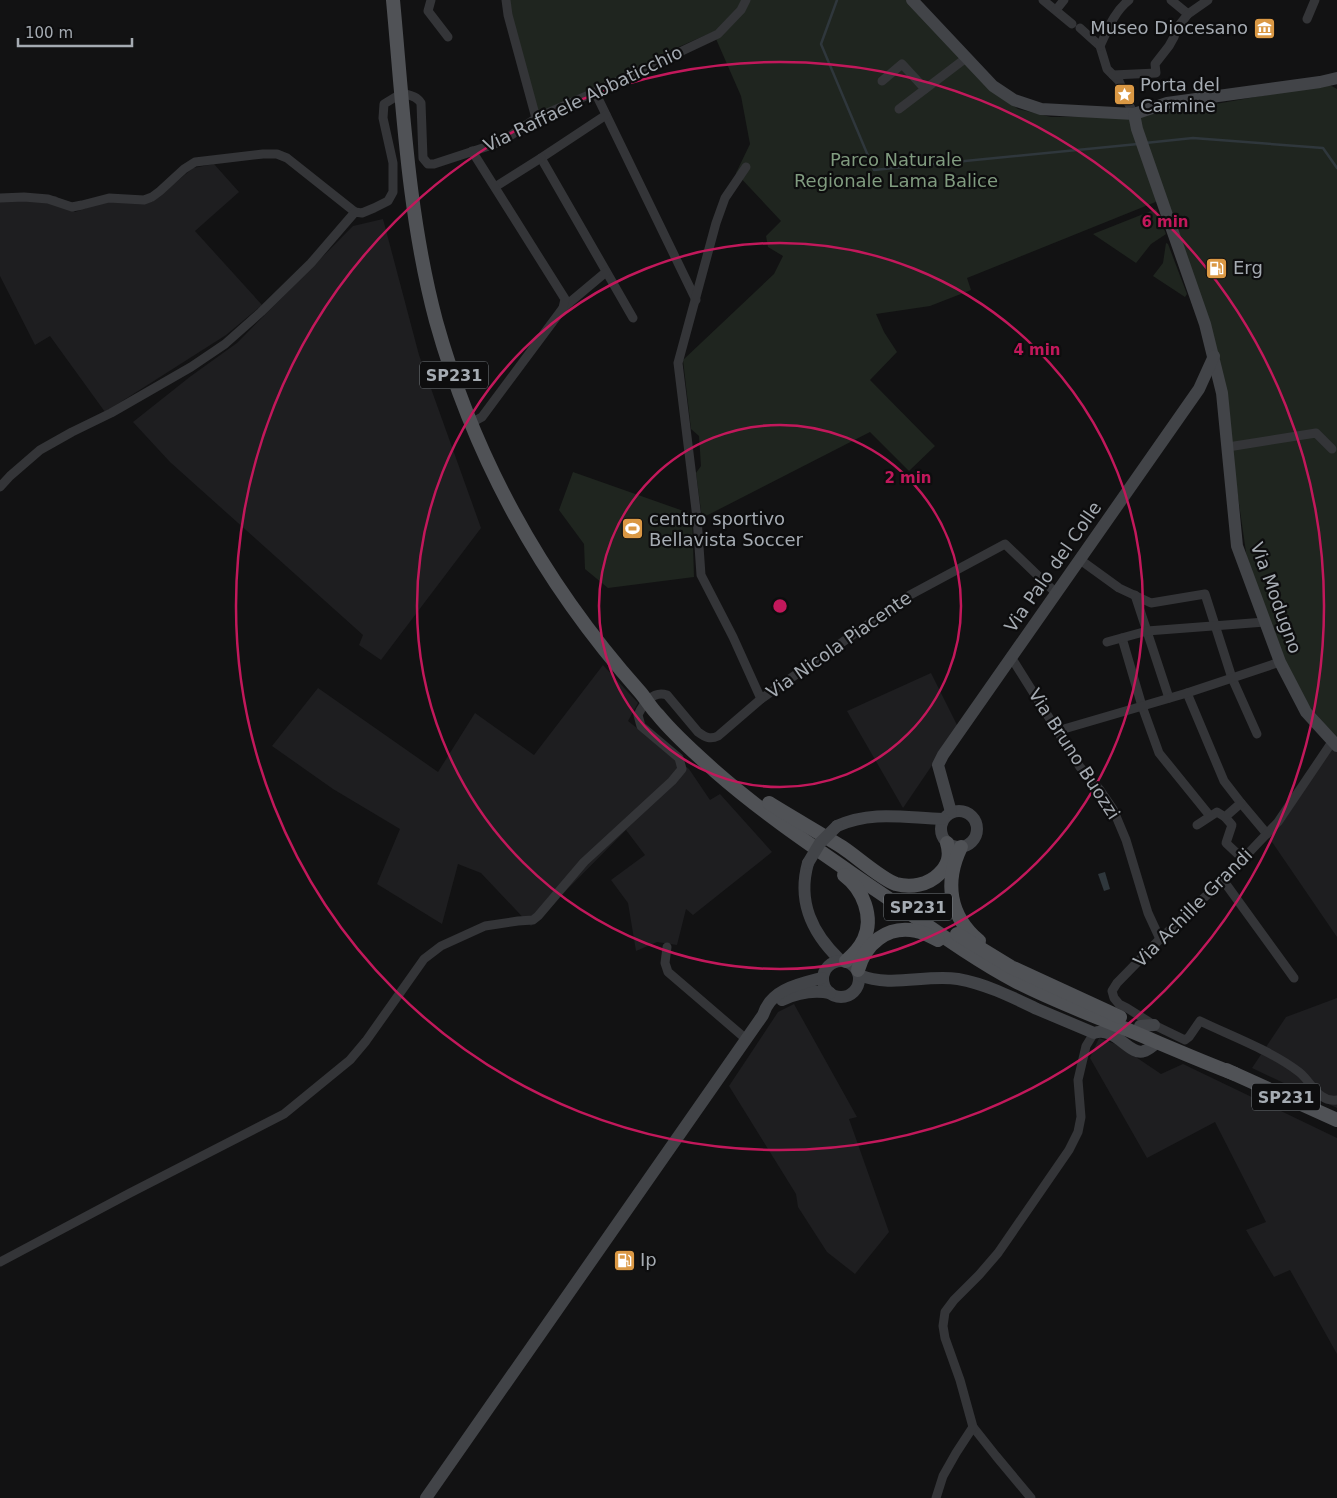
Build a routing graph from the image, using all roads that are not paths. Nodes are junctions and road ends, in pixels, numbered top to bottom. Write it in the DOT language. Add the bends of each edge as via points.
graph roads {
  1 [pos="393,0"];
  2 [pos="431,0"];
  3 [pos="506,0"];
  4 [pos="746,0"];
  5 [pos="912,0"];
  6 [pos="1043,0"];
  7 [pos="1064,0"];
  8 [pos="1129,0"];
  9 [pos="1208,0"];
  10 [pos="1315,0"];
  11 [pos="1178,3"];
  12 [pos="1056,10"];
  13 [pos="1188,14"];
  14 [pos="1307,19"];
  15 [pos="448,37"];
  16 [pos="1100,46"];
  17 [pos="966,58"];
  18 [pos="1110,72"];
  19 [pos="1337,78"];
  20 [pos="882,81"];
  21 [pos="925,89"];
  22 [pos="595,92"];
  23 [pos="402,93"];
  24 [pos="899,109"];
  25 [pos="1134,114"];
  26 [pos="606,115"];
  27 [pos="536,118"];
  28 [pos="472,151"];
  29 [pos="540,158"];
  30 [pos="746,167"];
  31 [pos="495,187"];
  32 [pos="0,198"];
  33 [pos="355,212"];
  34 [pos="606,272"];
  35 [pos="696,300"];
  36 [pos="563,308"];
  37 [pos="633,318"];
  38 [pos="1214,356"];
  39 [pos="1220,383"];
  40 [pos="1199,389"];
  41 [pos="471,422"];
  42 [pos="1228,447"];
  43 [pos="1332,450"];
  44 [pos="0,487"];
  45 [pos="1079,559"];
  46 [pos="1056,592"];
  47 [pos="1135,595"];
  48 [pos="1266,622"];
  49 [pos="1215,626"];
  50 [pos="1147,631"];
  51 [pos="1122,638"];
  52 [pos="1107,642"];
  53 [pos="1011,656"];
  54 [pos="1280,662"];
  55 [pos="1232,678"];
  56 [pos="1187,692"];
  57 [pos="1169,698"];
  58 [pos="761,699"];
  59 [pos="647,700"];
  60 [pos="1142,706"];
  61 [pos="1057,731"];
  62 [pos="1257,734"];
  63 [pos="1335,744"];
  64 [pos="740,792"];
  65 [pos="769,803"];
  66 [pos="1241,803"];
  67 [pos="1210,816"];
  68 [pos="1225,817"];
  69 [pos="948,818"];
  70 [pos="1197,826"];
  71 [pos="1267,834"];
  72 [pos="954,845"];
  73 [pos="1242,859"];
  74 [pos="1223,880"];
  75 [pos="820,937"];
  76 [pos="1160,939"];
  77 [pos="667,947"];
  78 [pos="843,960"];
  79 [pos="859,973"];
  80 [pos="823,974"];
  81 [pos="1294,978"];
  82 [pos="888,982"];
  83 [pos="856,990"];
  84 [pos="830,993"];
  85 [pos="1091,1004"];
  86 [pos="763,1016"];
  87 [pos="1108,1022"];
  88 [pos="1140,1026"];
  89 [pos="1154,1026"];
  90 [pos="1094,1033"];
  91 [pos="746,1039"];
  92 [pos="1158,1042"];
  93 [pos="1234,1074"];
  94 [pos="1337,1100"];
  95 [pos="1337,1120"];
  96 [pos="0,1262"];
  97 [pos="973,1427"];
  98 [pos="426,1498"];
  99 [pos="936,1498"];
  100 [pos="1031,1498"];
  1 -- 23 [label="main road, SP231"];
  2 -- 15 [label="street" via="428,11"];
  3 -- 27 [label="street"];
  4 -- 22 [label="street, Via Raffaele Abbaticchio" via="718,34"];
  5 -- 17 [label="street"];
  6 -- 12 [label="street"];
  7 -- 12 [label="street"];
  8 -- 16 [label="street" via="1120,7"];
  9 -- 13 [label="street"];
  10 -- 14 [label="street"];
  11 -- 13 [label="street"];
  12 -- 16 [label="street"];
  13 -- 18 [label="street" via="1155,64 1154,74"];
  16 -- 18 [label="street"];
  17 -- 21 [label="street"];
  17 -- 25 [label="street" via="1003,94 1026,105 1041,109"];
  18 -- 25 [label="street" via="1119,81"];
  19 -- 25 [label="street" via="1167,103"];
  20 -- 21 [label="street" via="902,64"];
  21 -- 24 [label="street"];
  22 -- 26 [label="street"];
  22 -- 27 [label="street, Via Raffaele Abbaticchio"];
  23 -- 28 [label="street, Via Raffaele Abbaticchio" via="415,97 421,103 422,153 428,164"];
  23 -- 33 [label="street" via="388,100 383,108 393,163 393,192 388,201 362,213"];
  23 -- 41 [label="main road, SP231" via="412,202 424,272 437,323"];
  25 -- 38 [label="street, Via Modugno"];
  26 -- 29 [label="street"];
  26 -- 35 [label="street"];
  27 -- 28 [label="street, Via Raffaele Abbaticchio" via="500,142"];
  28 -- 31 [label="street"];
  29 -- 31 [label="street"];
  29 -- 34 [label="street"];
  30 -- 35 [label="street, Via Nicola Piacente" via="725,198"];
  31 -- 36 [label="street" via="565,299"];
  32 -- 33 [label="street" via="48,199 72,206 108,198 144,200 195,162 277,154 293,162"];
  33 -- 44 [label="street" via="311,263 225,344 191,368 40,450"];
  34 -- 36 [label="street"];
  34 -- 37 [label="street"];
  35 -- 58 [label="street, Via Nicola Piacente" via="678,363 697,518 700,575"];
  36 -- 41 [label="street" via="482,417"];
  38 -- 39 [label="street, Via Modugno"];
  38 -- 40 [label="street, Via Palo del Colle"];
  39 -- 40 [label="street" via="1211,378"];
  39 -- 42 [label="street, Via Modugno"];
  40 -- 45 [label="street, Via Palo del Colle"];
  41 -- 59 [label="main road, SP231" via="516,520 541,561 593,637"];
  42 -- 43 [label="street" via="1316,433"];
  42 -- 48 [label="street, Via Modugno" via="1237,546"];
  45 -- 46 [label="street, Via Palo del Colle"];
  45 -- 47 [label="street" via="1119,588"];
  46 -- 53 [label="street, Via Palo del Colle"];
  46 -- 58 [label="street, Via Nicola Piacente" via="1005,544 910,594"];
  47 -- 49 [label="street" via="1151,603 1205,594"];
  47 -- 50 [label="street"];
  48 -- 49 [label="street"];
  48 -- 54 [label="street, Via Modugno"];
  49 -- 50 [label="street"];
  49 -- 55 [label="street"];
  50 -- 51 [label="street"];
  50 -- 57 [label="street"];
  51 -- 52 [label="street"];
  51 -- 60 [label="street"];
  53 -- 61 [label="street, Via Bruno Buozzi"];
  53 -- 69 [label="street, Via Palo del Colle" via="938,765 947,793"];
  54 -- 55 [label="street"];
  54 -- 63 [label="street, Via Modugno" via="1306,712"];
  55 -- 56 [label="street"];
  55 -- 62 [label="street"];
  56 -- 57 [label="street"];
  56 -- 66 [label="street" via="1224,781"];
  57 -- 60 [label="street"];
  58 -- 59 [label="street" via="718,736 710,738 696,729 667,695 660,694"];
  59 -- 64 [label="main road, SP231" via="676,735"];
  59 -- 65 [label="main road, SP231" via="710,757"];
  59 -- 96 [label="street" via="638,715 641,726 679,758 682,770 584,862 538,916 533,920 485,926 441,946 424,959 350,1060 284,1114"];
  60 -- 61 [label="street"];
  60 -- 67 [label="street" via="1159,753"];
  61 -- 76 [label="street, Via Bruno Buozzi" via="1113,809"];
  63 -- 71 [label="street, Via Achille Grandi"];
  64 -- 78 [label="main road" via="771,824 847,878 862,896 868,918 867,929 861,945"];
  64 -- 87 [label="main road, SP231" via="851,873 992,968"];
  65 -- 72 [label="main road" via="895,884 925,884 936,878 948,864"];
  65 -- 85 [label="main road, SP231" via="972,944 1012,967"];
  66 -- 68 [label="street"];
  66 -- 71 [label="street"];
  67 -- 68 [label="street" via="1217,812"];
  67 -- 70 [label="street"];
  68 -- 73 [label="street" via="1232,826 1226,843"];
  69 -- 72 [label="street" via="943,839"];
  69 -- 72 [label="street" via="964,811 974,819 977,831 972,842"];
  69 -- 75 [label="street, bridge" via="876,816 837,826 820,843 808,863 804,886 804,898"];
  71 -- 73 [label="street, Via Achille Grandi"];
  72 -- 85 [label="main road" via="953,904 966,928 979,941"];
  73 -- 74 [label="street, Via Achille Grandi"];
  74 -- 76 [label="street, Via Achille Grandi"];
  74 -- 81 [label="street"];
  75 -- 78 [label="street"];
  75 -- 80 [label="street"];
  76 -- 89 [label="street, Via Achille Grandi" via="1112,990 1119,1004"];
  77 -- 91 [label="street" via="665,963 668,972"];
  78 -- 79 [label="street" via="851,963"];
  78 -- 80 [label="street" via="830,964"];
  79 -- 82 [label="street"];
  79 -- 83 [label="street"];
  79 -- 87 [label="main road" via="865,952 872,943 893,932 916,931 1031,994"];
  80 -- 84 [label="street" via="824,986"];
  80 -- 86 [label="street" via="782,991 765,1008"];
  82 -- 83 [label="street"];
  82 -- 90 [label="street" via="930,977 962,980 1008,995"];
  83 -- 84 [label="street" via="841,997"];
  84 -- 86 [label="street" via="791,996"];
  85 -- 88 [label="main road, SP231"];
  86 -- 91 [label="street"];
  87 -- 92 [label="main road, SP231"];
  88 -- 89 [label="street"];
  88 -- 93 [label="main road, SP231"];
  89 -- 94 [label="street, Via Achille Grandi" via="1186,1040 1200,1021 1293,1068 1306,1078 1315,1092 1331,1101"];
  90 -- 92 [label="street" via="1098,1031 1114,1036 1131,1049 1142,1052"];
  90 -- 97 [label="street" via="1086,1046 1078,1080 1081,1117 1069,1150 998,1253 945,1312 945,1338"];
  91 -- 98 [label="street"];
  92 -- 93 [label="main road, SP231"];
  93 -- 95 [label="main road, SP231"];
  97 -- 99 [label="street" via="943,1476"];
  97 -- 100 [label="street"];
}
